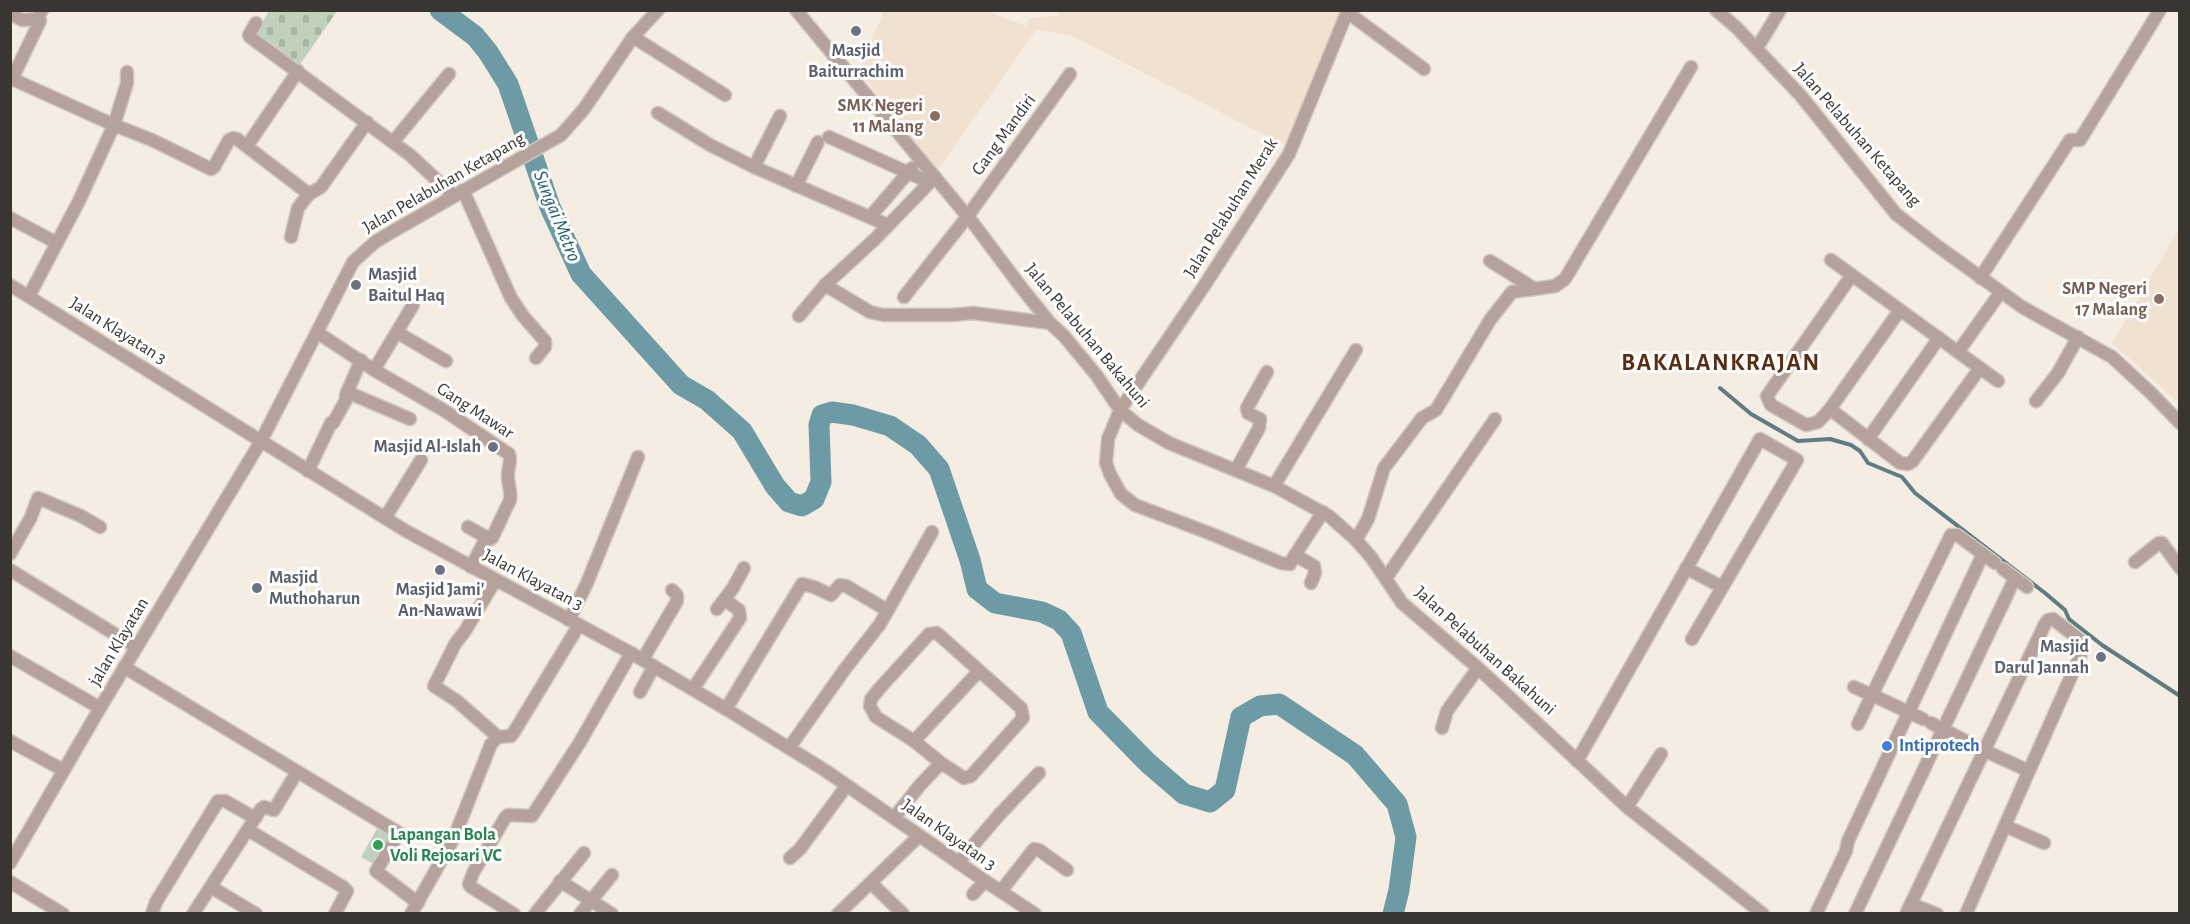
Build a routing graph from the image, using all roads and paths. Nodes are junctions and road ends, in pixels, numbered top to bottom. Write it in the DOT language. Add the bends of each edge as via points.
graph roads {
  1 [pos="658,10"];
  2 [pos="796,10"];
  3 [pos="1716,10"];
  4 [pos="1779,10"];
  5 [pos="2160,10"];
  6 [pos="1347,11"];
  7 [pos="10,13"];
  8 [pos="40,15"];
  9 [pos="256,23"];
  10 [pos="633,37"];
  11 [pos="1757,48"];
  12 [pos="1691,67"];
  13 [pos="1424,69"];
  14 [pos="298,71"];
  15 [pos="127,72"];
  16 [pos="449,74"];
  17 [pos="1070,74"];
  18 [pos="11,79"];
  19 [pos="725,95"];
  20 [pos="658,113"];
  21 [pos="780,116"];
  22 [pos="367,122"];
  23 [pos="114,125"];
  24 [pos="393,142"];
  25 [pos="247,146"];
  26 [pos="920,159"];
  27 [pos="754,167"];
  28 [pos="907,173"];
  29 [pos="932,180"];
  30 [pos="796,186"];
  31 [pos="459,193"];
  32 [pos="309,194"];
  33 [pos="870,217"];
  34 [pos="967,217"];
  35 [pos="10,218"];
  36 [pos="883,224"];
  37 [pos="291,237"];
  38 [pos="57,243"];
  39 [pos="1831,260"];
  40 [pos="1490,261"];
  41 [pos="1852,275"];
  42 [pos="1980,278"];
  43 [pos="10,285"];
  44 [pos="825,285"];
  45 [pos="1535,289"];
  46 [pos="2000,293"];
  47 [pos="29,296"];
  48 [pos="904,297"];
  49 [pos="413,305"];
  50 [pos="1900,310"];
  51 [pos="799,316"];
  52 [pos="1050,323"];
  53 [pos="318,333"];
  54 [pos="398,333"];
  55 [pos="2078,337"];
  56 [pos="1939,338"];
  57 [pos="1356,350"];
  58 [pos="1958,352"];
  59 [pos="536,358"];
  60 [pos="361,360"];
  61 [pos="446,361"];
  62 [pos="1980,368"];
  63 [pos="374,370"];
  64 [pos="1267,372"];
  65 [pos="1998,381"];
  66 [pos="347,392"];
  67 [pos="2036,401"];
  68 [pos="1830,409"];
  69 [pos="1120,410"];
  70 [pos="410,419"];
  71 [pos="1495,419"];
  72 [pos="2180,423"];
  73 [pos="1868,439"];
  74 [pos="261,441"];
  75 [pos="638,457"];
  76 [pos="421,460"];
  77 [pos="1236,470"];
  78 [pos="308,471"];
  79 [pos="1275,486"];
  80 [pos="1323,512"];
  81 [pos="385,518"];
  82 [pos="100,527"];
  83 [pos="468,527"];
  84 [pos="932,532"];
  85 [pos="490,539"];
  86 [pos="1356,540"];
  87 [pos="1983,554"];
  88 [pos="10,555"];
  89 [pos="1295,555"];
  90 [pos="2134,562"];
  91 [pos="471,567"];
  92 [pos="744,568"];
  93 [pos="1686,568"];
  94 [pos="2180,568"];
  95 [pos="10,570"];
  96 [pos="1386,578"];
  97 [pos="2014,578"];
  98 [pos="495,581"];
  99 [pos="1311,583"];
  100 [pos="1722,587"];
  101 [pos="2027,587"];
  102 [pos="672,590"];
  103 [pos="887,610"];
  104 [pos="574,622"];
  105 [pos="1692,639"];
  106 [pos="136,647"];
  107 [pos="10,656"];
  108 [pos="637,656"];
  109 [pos="654,666"];
  110 [pos="124,667"];
  111 [pos="1478,668"];
  112 [pos="979,671"];
  113 [pos="1854,687"];
  114 [pos="693,689"];
  115 [pos="640,692"];
  116 [pos="1872,695"];
  117 [pos="100,708"];
  118 [pos="726,709"];
  119 [pos="1909,712"];
  120 [pos="1858,724"];
  121 [pos="1442,728"];
  122 [pos="1944,729"];
  123 [pos="498,737"];
  124 [pos="10,741"];
  125 [pos="914,741"];
  126 [pos="789,748"];
  127 [pos="1983,750"];
  128 [pos="1661,754"];
  129 [pos="1577,761"];
  130 [pos="941,763"];
  131 [pos="63,770"];
  132 [pos="2029,771"];
  133 [pos="297,772"];
  134 [pos="1039,773"];
  135 [pos="842,792"];
  136 [pos="1627,807"];
  137 [pos="255,818"];
  138 [pos="894,818"];
  139 [pos="2005,826"];
  140 [pos="248,830"];
  141 [pos="919,836"];
  142 [pos="2044,843"];
  143 [pos="584,853"];
  144 [pos="790,858"];
  145 [pos="958,862"];
  146 [pos="10,863"];
  147 [pos="1067,870"];
  148 [pos="612,875"];
  149 [pos="560,881"];
  150 [pos="984,881"];
  151 [pos="10,882"];
  152 [pos="871,883"];
  153 [pos="211,887"];
  154 [pos="1001,891"];
  155 [pos="973,894"];
  156 [pos="589,901"];
  157 [pos="415,908"];
  158 [pos="238,909"];
  159 [pos="1908,909"];
  160 [pos="63,914"];
  161 [pos="152,914"];
  162 [pos="193,914"];
  163 [pos="256,914"];
  164 [pos="335,914"];
  165 [pos="514,914"];
  166 [pos="535,914"];
  167 [pos="580,914"];
  168 [pos="612,914"];
  169 [pos="838,914"];
  170 [pos="903,914"];
  171 [pos="1035,914"];
  172 [pos="1763,914"];
  173 [pos="1816,914"];
  174 [pos="1855,914"];
  175 [pos="1937,914"];
  176 [pos="1966,914"];
  1 -- 10 [label="street, Jalan Pelabuhan Ketapang"];
  2 -- 26 [label="street, Jalan Pelabuhan Bakahuni"];
  3 -- 11 [label="street, Jalan Pelabuhan Ketapang"];
  4 -- 11 [label="street"];
  5 -- 42 [label="street" via="2080,141 2070,140"];
  6 -- 13 [label="street"];
  6 -- 69 [label="street, Jalan Pelabuhan Merak" via="1278,174"];
  7 -- 8 [label="street" via="22,20"];
  8 -- 18 [label="street"];
  9 -- 14 [label="street" via="249,35"];
  10 -- 19 [label="street"];
  10 -- 31 [label="street, Jalan Pelabuhan Ketapang" via="584,109 561,135"];
  11 -- 42 [label="street, Jalan Pelabuhan Ketapang" via="1896,214"];
  12 -- 45 [label="street" via="1565,279 1555,286"];
  14 -- 22 [label="street"];
  14 -- 25 [label="street"];
  15 -- 23 [label="street"];
  16 -- 24 [label="street"];
  17 -- 34 [label="street, Gang Mandiri"];
  18 -- 23 [label="street"];
  20 -- 27 [label="street"];
  21 -- 27 [label="street"];
  22 -- 24 [label="street"];
  22 -- 32 [label="street" via="321,187"];
  23 -- 25 [label="street" via="211,169 230,139"];
  23 -- 38 [label="street"];
  24 -- 31 [label="street"];
  25 -- 32 [label="street"];
  26 -- 28 [label="street"];
  26 -- 29 [label="street, Jalan Pelabuhan Bakahuni"];
  27 -- 30 [label="street"];
  28 -- 29 [label="street"];
  28 -- 30 [label="street" via="824,140"];
  28 -- 33 [label="street"];
  29 -- 34 [label="street, Jalan Pelabuhan Bakahuni"];
  29 -- 44 [label="street"];
  30 -- 33 [label="street"];
  31 -- 53 [label="street, Jalan Pelabuhan Ketapang" via="390,232 359,255"];
  31 -- 59 [label="street" via="511,298 544,341 545,346"];
  32 -- 37 [label="street" via="298,208"];
  33 -- 36 [label="street"];
  34 -- 48 [label="street, Gang Mandiri"];
  34 -- 52 [label="street, Jalan Pelabuhan Bakahuni"];
  35 -- 38 [label="street"];
  38 -- 47 [label="street"];
  39 -- 41 [label="street"];
  40 -- 45 [label="street"];
  41 -- 50 [label="street"];
  41 -- 68 [label="street" via="1767,396 1771,405 1806,425 1818,422"];
  42 -- 46 [label="street, Jalan Pelabuhan Ketapang"];
  43 -- 47 [label="street, Jalan Klayatan 3"];
  44 -- 51 [label="street"];
  44 -- 52 [label="street" via="870,312 883,315 973,313"];
  45 -- 86 [label="street" via="1512,292 1490,320 1436,410 1422,418 1384,468 1368,519"];
  46 -- 55 [label="street, Jalan Pelabuhan Ketapang"];
  46 -- 58 [label="street"];
  47 -- 74 [label="street, Jalan Klayatan 3"];
  49 -- 54 [label="street"];
  50 -- 56 [label="street"];
  50 -- 68 [label="street"];
  52 -- 69 [label="street, Jalan Pelabuhan Bakahuni" via="1097,376"];
  53 -- 60 [label="street, Gang Mawar"];
  53 -- 74 [label="street, Jalan Pelabuhan Ketapang"];
  54 -- 61 [label="street, Gang Mawar"];
  54 -- 63 [label="street"];
  55 -- 67 [label="street" via="2058,373"];
  55 -- 72 [label="street, Jalan Pelabuhan Ketapang" via="2121,365"];
  56 -- 58 [label="street"];
  56 -- 73 [label="street"];
  57 -- 79 [label="street"];
  58 -- 62 [label="street"];
  60 -- 63 [label="street, Gang Mawar"];
  60 -- 66 [label="street"];
  62 -- 65 [label="street"];
  62 -- 73 [label="street" via="1912,462 1900,463"];
  63 -- 85 [label="street, Gang Mawar" via="446,411 509,454 510,500"];
  64 -- 77 [label="street" via="1247,408 1248,413 1260,419 1259,428"];
  66 -- 70 [label="street"];
  66 -- 78 [label="street"];
  68 -- 73 [label="street"];
  69 -- 77 [label="street, Jalan Pelabuhan Bakahuni" via="1169,443"];
  69 -- 89 [label="street, Jalan Pelabuhan Merak" via="1108,440 1106,463 1121,494 1135,505 1281,563 1290,564"];
  71 -- 96 [label="street"];
  74 -- 78 [label="street, Jalan Klayatan 3"];
  74 -- 106 [label="street, jalan Klayatan"];
  75 -- 104 [label="street"];
  76 -- 81 [label="street"];
  77 -- 79 [label="street, Jalan Pelabuhan Bakahuni"];
  78 -- 81 [label="street, Jalan Klayatan 3"];
  79 -- 80 [label="street, Jalan Pelabuhan Bakahuni"];
  80 -- 86 [label="street, Jalan Pelabuhan Bakahuni"];
  80 -- 89 [label="street"];
  81 -- 91 [label="street, Jalan Klayatan 3"];
  82 -- 88 [label="street" via="38,498"];
  83 -- 85 [label="street"];
  84 -- 103 [label="street"];
  85 -- 91 [label="street, Gang Mawar" via="483,543"];
  86 -- 96 [label="street, Jalan Pelabuhan Bakahuni"];
  87 -- 97 [label="street"];
  87 -- 116 [label="street" via="1957,535 1951,535"];
  87 -- 119 [label="street"];
  89 -- 99 [label="street" via="1314,566"];
  90 -- 94 [label="street" via="2162,543"];
  91 -- 98 [label="street, Jalan Klayatan 3"];
  92 -- 114 [label="street" via="721,604 739,610 740,618"];
  93 -- 100 [label="street"];
  93 -- 100 [label="street" via="1760,439 1797,460"];
  93 -- 129 [label="street"];
  95 -- 106 [label="street"];
  96 -- 111 [label="street, Jalan Pelabuhan Bakahuni" via="1402,603"];
  97 -- 101 [label="street"];
  97 -- 122 [label="street"];
  98 -- 104 [label="street, Jalan Klayatan 3"];
  98 -- 123 [label="street" via="434,686"];
  100 -- 105 [label="street"];
  102 -- 108 [label="street" via="677,601"];
  103 -- 118 [label="street" via="846,586 840,585 831,595 802,584"];
  103 -- 126 [label="street"];
  104 -- 108 [label="street, Jalan Klayatan 3"];
  104 -- 123 [label="street" via="514,732"];
  106 -- 110 [label="street, jalan Klayatan"];
  107 -- 117 [label="street"];
  108 -- 109 [label="street, Jalan Klayatan 3"];
  108 -- 165 [label="street" via="532,816 508,815 473,873 471,887"];
  109 -- 114 [label="street, Jalan Klayatan 3"];
  109 -- 115 [label="street"];
  110 -- 117 [label="street, jalan Klayatan"];
  110 -- 133 [label="street"];
  111 -- 121 [label="street" via="1446,711"];
  111 -- 129 [label="street, Jalan Pelabuhan Bakahuni"];
  112 -- 125 [label="street"];
  112 -- 125 [label="street" via="937,633 929,634 879,690 870,706 876,717"];
  112 -- 130 [label="street" via="1021,708 1023,718 971,776 964,778"];
  113 -- 116 [label="street"];
  114 -- 118 [label="street, Jalan Klayatan 3"];
  116 -- 119 [label="street"];
  116 -- 120 [label="street"];
  117 -- 131 [label="street, jalan Klayatan"];
  118 -- 126 [label="street, Jalan Klayatan 3"];
  119 -- 122 [label="street"];
  119 -- 173 [label="street"];
  122 -- 127 [label="street"];
  122 -- 174 [label="street"];
  123 -- 157 [label="street" via="488,749 454,838"];
  124 -- 131 [label="street"];
  125 -- 130 [label="street"];
  126 -- 138 [label="street, Jalan Klayatan 3"];
  127 -- 132 [label="street"];
  127 -- 132 [label="street" via="2045,624 2053,619 2083,646"];
  127 -- 159 [label="street"];
  128 -- 136 [label="street"];
  129 -- 136 [label="street, Jalan Pelabuhan Bakahuni"];
  130 -- 138 [label="street"];
  131 -- 146 [label="street, jalan Klayatan"];
  132 -- 139 [label="street"];
  133 -- 137 [label="street" via="274,810 264,807"];
  133 -- 157 [label="street" via="399,833 376,872"];
  134 -- 145 [label="street"];
  135 -- 144 [label="street"];
  136 -- 172 [label="street, Jalan Pelabuhan Bakahuni"];
  137 -- 140 [label="street"];
  137 -- 161 [label="street" via="218,801"];
  138 -- 141 [label="street, Jalan Klayatan 3"];
  139 -- 142 [label="street"];
  139 -- 176 [label="street"];
  140 -- 153 [label="street"];
  140 -- 164 [label="street" via="344,887 347,895"];
  141 -- 145 [label="street, Jalan Klayatan 3"];
  141 -- 152 [label="street"];
  143 -- 149 [label="street"];
  145 -- 150 [label="street, Jalan Klayatan 3"];
  147 -- 154 [label="street" via="1034,849"];
  148 -- 156 [label="street"];
  149 -- 156 [label="street"];
  149 -- 166 [label="street"];
  150 -- 154 [label="street, Jalan Klayatan 3"];
  150 -- 155 [label="street"];
  151 -- 160 [label="street"];
  152 -- 169 [label="street"];
  152 -- 170 [label="street"];
  153 -- 158 [label="street"];
  153 -- 162 [label="street"];
  154 -- 171 [label="street, Jalan Klayatan 3"];
  156 -- 167 [label="street"];
  156 -- 168 [label="street"];
  158 -- 163 [label="street"];
  159 -- 175 [label="street"];
}
